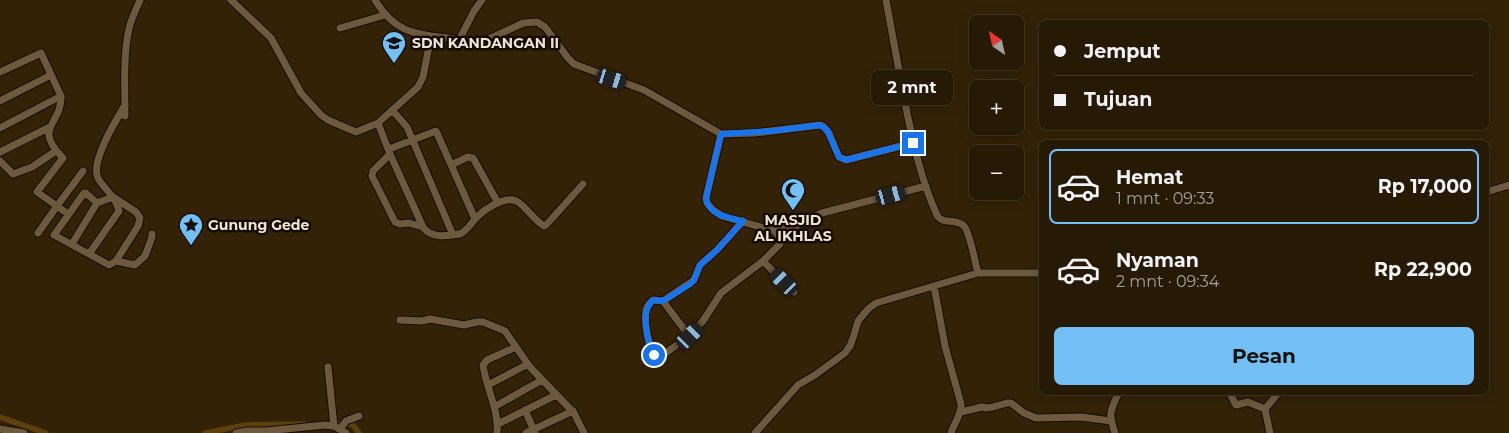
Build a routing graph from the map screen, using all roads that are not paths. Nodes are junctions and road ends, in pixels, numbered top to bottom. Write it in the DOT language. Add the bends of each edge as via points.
graph roads {
  1 [pos="140,0"];
  2 [pos="231,0"];
  3 [pos="375,0"];
  4 [pos="482,0"];
  5 [pos="886,0"];
  6 [pos="385,15"];
  7 [pos="340,28"];
  8 [pos="431,36"];
  9 [pos="459,40"];
  10 [pos="0,72"];
  11 [pos="51,74"];
  12 [pos="61,96"];
  13 [pos="0,101"];
  14 [pos="125,105"];
  15 [pos="392,110"];
  16 [pos="125,116"];
  17 [pos="378,123"];
  18 [pos="0,128"];
  19 [pos="50,128"];
  20 [pos="721,134"];
  21 [pos="412,139"];
  22 [pos="913,143"];
  23 [pos="56,151"];
  24 [pos="0,152"];
  25 [pos="390,152"];
  26 [pos="0,161"];
  27 [pos="451,164"];
  28 [pos="83,171"];
  29 [pos="582,184"];
  30 [pos="1509,185"];
  31 [pos="926,186"];
  32 [pos="1489,191"];
  33 [pos="113,197"];
  34 [pos="97,203"];
  35 [pos="498,203"];
  36 [pos="57,206"];
  37 [pos="68,214"];
  38 [pos="475,219"];
  39 [pos="743,221"];
  40 [pos="423,227"];
  41 [pos="775,231"];
  42 [pos="38,232"];
  43 [pos="152,234"];
  44 [pos="453,235"];
  45 [pos="72,244"];
  46 [pos="89,254"];
  47 [pos="763,261"];
  48 [pos="116,262"];
  49 [pos="978,273"];
  50 [pos="1039,273"];
  51 [pos="934,286"];
  52 [pos="794,292"];
  53 [pos="663,301"];
  54 [pos="400,320"];
  55 [pos="690,336"];
  56 [pos="516,347"];
  57 [pos="528,364"];
  58 [pos="328,367"];
  59 [pos="542,380"];
  60 [pos="488,385"];
  61 [pos="556,395"];
  62 [pos="1118,395"];
  63 [pos="1231,395"];
  64 [pos="1277,395"];
  65 [pos="494,407"];
  66 [pos="1265,409"];
  67 [pos="525,410"];
  68 [pos="572,411"];
  69 [pos="961,412"];
  70 [pos="359,416"];
  71 [pos="1111,422"];
  72 [pos="498,424"];
  73 [pos="339,426"];
  74 [pos="0,429"];
  75 [pos="535,431"];
  76 [pos="582,432"];
  77 [pos="24,433"];
  78 [pos="236,433"];
  79 [pos="497,433"];
  80 [pos="526,433"];
  81 [pos="754,433"];
  82 [pos="950,433"];
  83 [pos="1115,433"];
  84 [pos="1270,433"];
  1 -- 14 [label="street" via="128,32"];
  2 -- 17 [label="street" via="271,38 301,93 321,115 356,132"];
  3 -- 6 [label="street"];
  4 -- 9 [label="street"];
  5 -- 22 [label="street"];
  6 -- 7 [label="street"];
  6 -- 8 [label="street" via="400,27"];
  8 -- 9 [label="street"];
  8 -- 15 [label="street" via="420,84"];
  9 -- 20 [label="street" via="481,43 523,23 537,22 545,27 574,64 644,90"];
  10 -- 11 [label="street" via="41,52"];
  11 -- 12 [label="street"];
  11 -- 13 [label="street"];
  12 -- 18 [label="street"];
  12 -- 19 [label="street" via="62,104"];
  14 -- 16 [label="street"];
  14 -- 33 [label="street" via="111,128 95,170"];
  15 -- 17 [label="street"];
  15 -- 21 [label="street"];
  17 -- 25 [label="street"];
  19 -- 23 [label="street" via="48,136"];
  19 -- 24 [label="street"];
  20 -- 22 [label="street" via="820,125 827,130 839,157 846,160"];
  20 -- 39 [label="street" via="707,203 722,216"];
  21 -- 25 [label="street"];
  21 -- 27 [label="street" via="436,131"];
  21 -- 44 [label="street"];
  22 -- 31 [label="street"];
  23 -- 26 [label="street" via="32,167 13,174"];
  23 -- 36 [label="street" via="63,158 37,192"];
  25 -- 40 [label="street"];
  25 -- 40 [label="street" via="372,176 395,222"];
  27 -- 35 [label="street" via="473,158"];
  27 -- 38 [label="street"];
  28 -- 36 [label="street"];
  29 -- 35 [label="street" via="544,226 516,201"];
  30 -- 32 [label="street"];
  31 -- 41 [label="street" via="822,213 798,225"];
  31 -- 49 [label="street" via="940,220 964,226"];
  33 -- 34 [label="street"];
  33 -- 46 [label="street" via="119,211"];
  33 -- 48 [label="street" via="140,218"];
  34 -- 37 [label="street" via="84,193"];
  34 -- 45 [label="street"];
  35 -- 38 [label="street"];
  36 -- 37 [label="street"];
  36 -- 42 [label="street"];
  37 -- 45 [label="street" via="54,235"];
  38 -- 44 [label="street" via="464,232"];
  39 -- 41 [label="street"];
  39 -- 53 [label="street" via="700,265 690,284"];
  40 -- 44 [label="street" via="434,235"];
  41 -- 47 [label="street" via="780,244"];
  43 -- 48 [label="street" via="145,256 136,265"];
  45 -- 46 [label="street"];
  46 -- 48 [label="street" via="109,265"];
  47 -- 52 [label="street"];
  47 -- 55 [label="street" via="721,293"];
  49 -- 50 [label="street"];
  49 -- 51 [label="street"];
  51 -- 69 [label="street"];
  51 -- 81 [label="street" via="884,300 868,309 858,322 845,352 798,385"];
  53 -- 55 [label="street"];
  53 -- 55 [label="street" via="653,300 646,311 648,337 654,355 660,357"];
  54 -- 56 [label="street" via="430,319 464,325 483,322 505,331"];
  56 -- 57 [label="street"];
  56 -- 60 [label="street" via="484,363"];
  57 -- 59 [label="street"];
  57 -- 60 [label="street"];
  58 -- 73 [label="street" via="331,408"];
  59 -- 61 [label="street"];
  59 -- 65 [label="street"];
  60 -- 65 [label="street"];
  61 -- 67 [label="street"];
  61 -- 68 [label="street"];
  62 -- 71 [label="street" via="1111,408"];
  63 -- 66 [label="street" via="1236,405 1248,402"];
  64 -- 66 [label="street"];
  65 -- 72 [label="street"];
  66 -- 84 [label="street"];
  67 -- 72 [label="street"];
  67 -- 75 [label="street"];
  68 -- 75 [label="street"];
  68 -- 76 [label="street"];
  69 -- 71 [label="street" via="1011,403 1036,418 1081,416"];
  69 -- 82 [label="street"];
  70 -- 73 [label="street"];
  71 -- 83 [label="street"];
  72 -- 79 [label="street"];
  73 -- 78 [label="street"];
  74 -- 77 [label="street"];
  75 -- 80 [label="street"];
}
